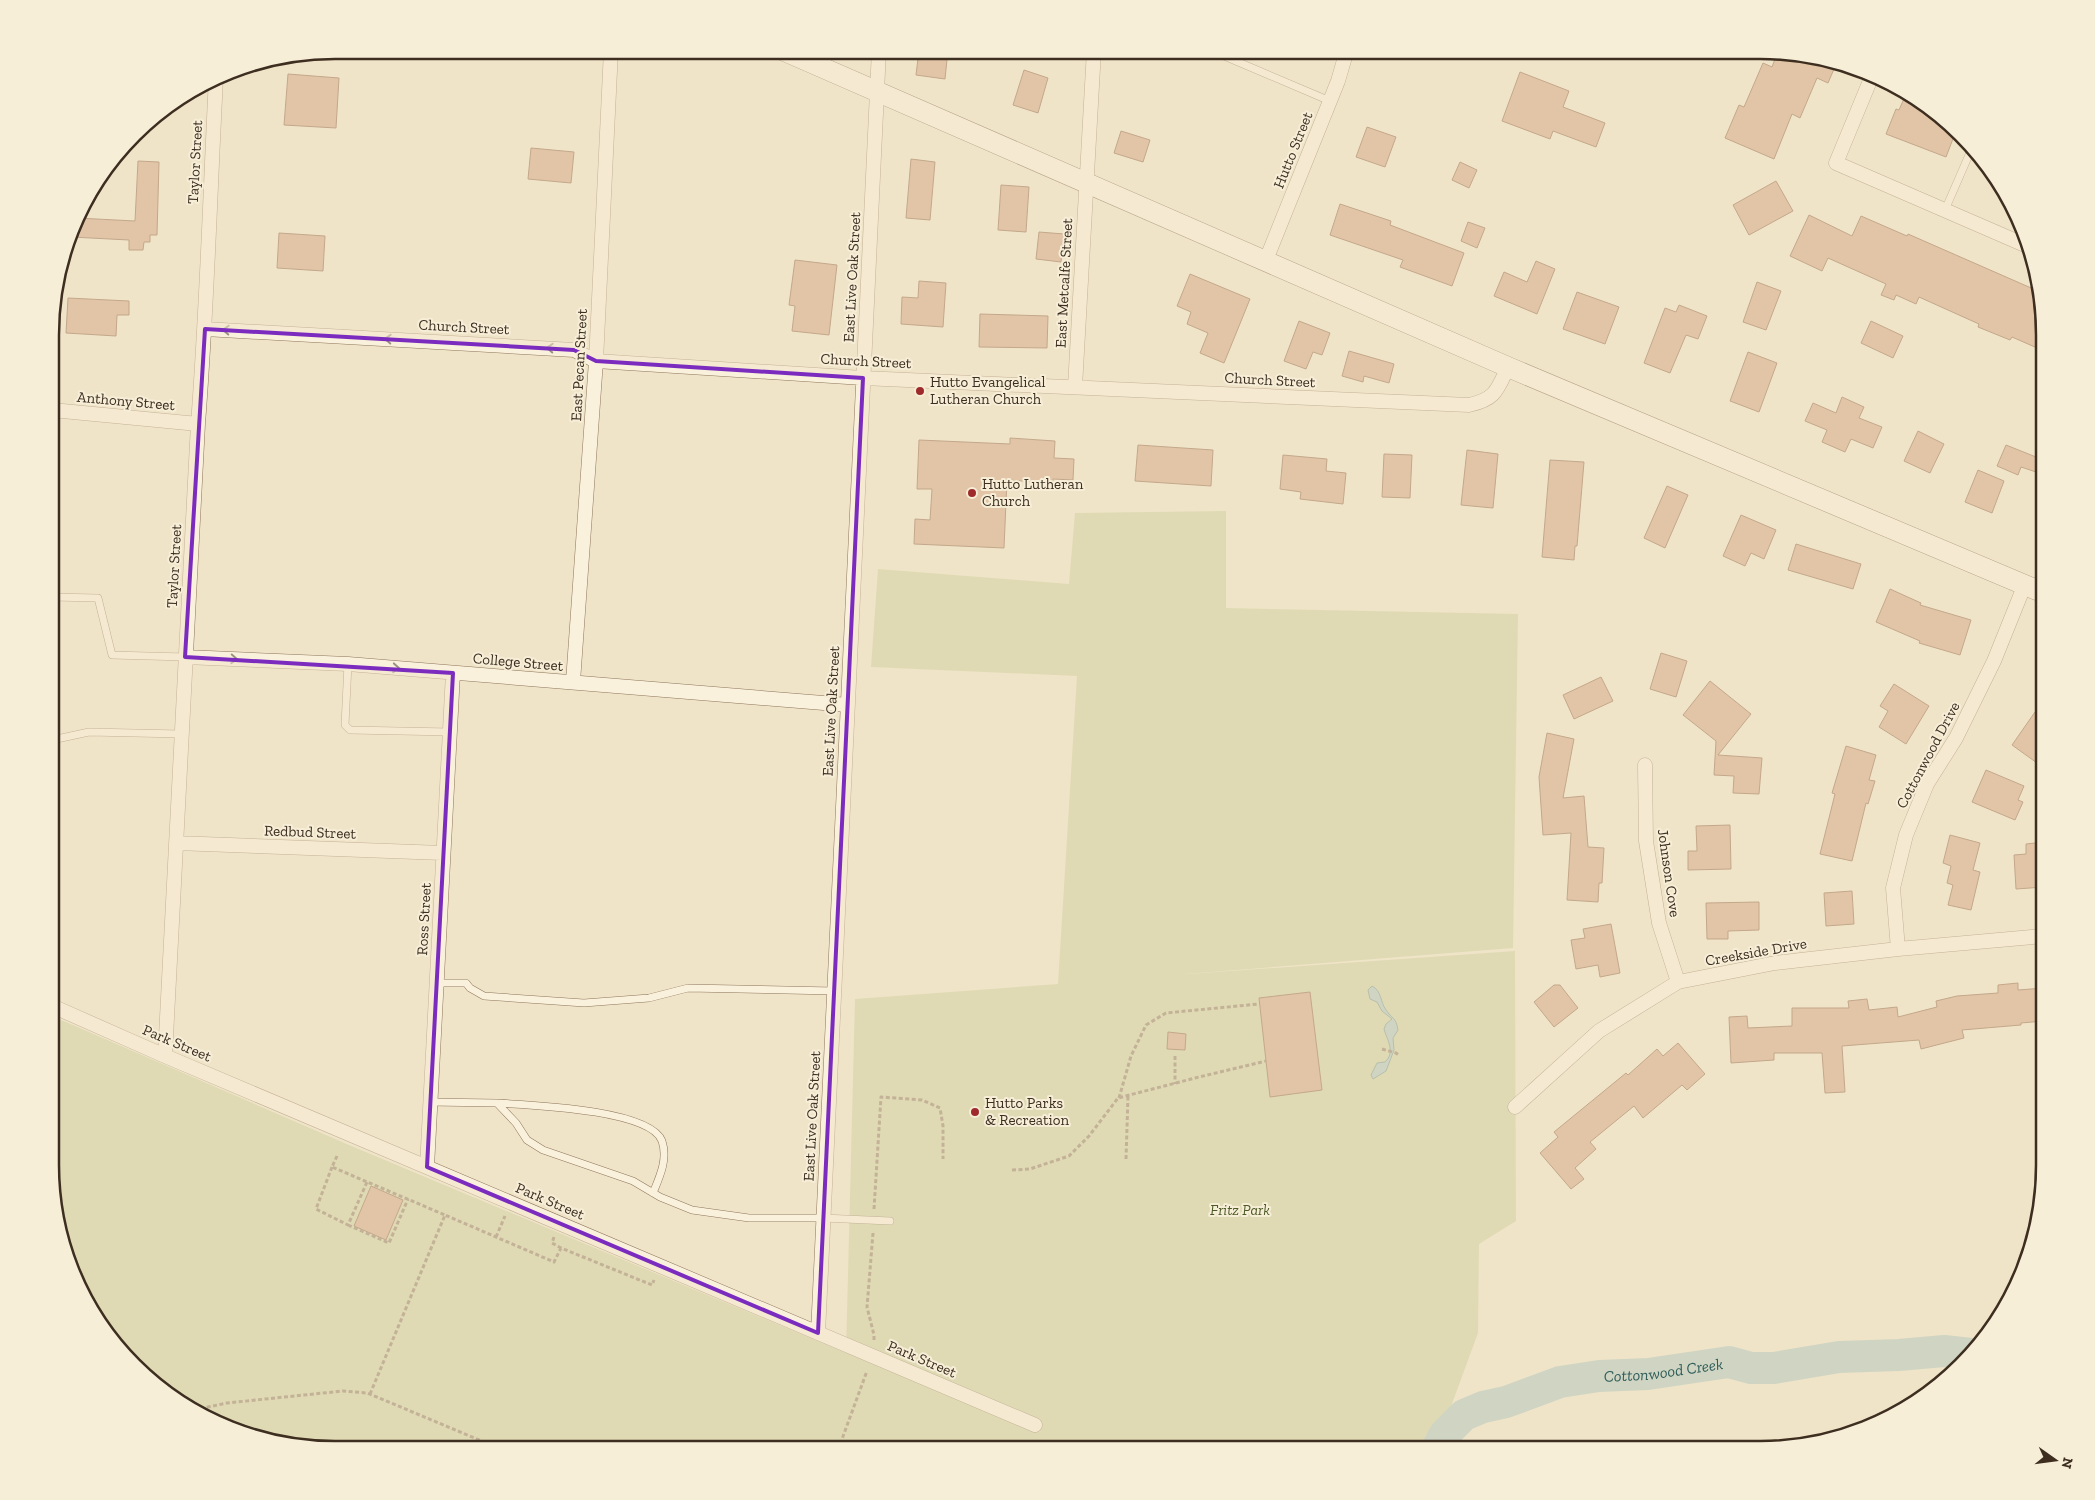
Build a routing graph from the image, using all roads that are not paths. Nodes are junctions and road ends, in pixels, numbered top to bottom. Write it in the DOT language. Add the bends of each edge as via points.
graph roads {
  1 [pos="611,59"];
  2 [pos="803,59"];
  3 [pos="879,59"];
  4 [pos="1093,59"];
  5 [pos="1232,59"];
  6 [pos="1344,59"];
  7 [pos="1870,82"];
  8 [pos="216,86"];
  9 [pos="877,91"];
  10 [pos="1330,100"];
  11 [pos="1969,154"];
  12 [pos="1085,182"];
  13 [pos="1945,210"];
  14 [pos="2021,243"];
  15 [pos="1266,260"];
  16 [pos="205,329"];
  17 [pos="596,361"];
  18 [pos="1508,367"];
  19 [pos="863,378"];
  20 [pos="1075,387"];
  21 [pos="59,411"];
  22 [pos="198,424"];
  23 [pos="2025,584"];
  24 [pos="2036,589"];
  25 [pos="59,597"];
  26 [pos="185,657"];
  27 [pos="348,664"];
  28 [pos="453,673"];
  29 [pos="573,682"];
  30 [pos="848,705"];
  31 [pos="450,732"];
  32 [pos="181,734"];
  33 [pos="59,738"];
  34 [pos="1646,765"];
  35 [pos="176,843"];
  36 [pos="443,854"];
  37 [pos="2036,937"];
  38 [pos="1898,948"];
  39 [pos="1678,982"];
  40 [pos="436,984"];
  41 [pos="834,991"];
  42 [pos="59,1009"];
  43 [pos="165,1056"];
  44 [pos="430,1102"];
  45 [pos="497,1103"];
  46 [pos="1515,1107"];
  47 [pos="427,1167"];
  48 [pos="653,1192"];
  49 [pos="823,1218"];
  50 [pos="890,1221"];
  51 [pos="818,1333"];
  52 [pos="1035,1425"];
  1 -- 17 [label="street, East Pecan Street"];
  2 -- 9 [label="main road"];
  3 -- 9 [label="street, East Live Oak Street"];
  4 -- 12 [label="street, East Metcalfe Street"];
  5 -- 10 [label="lane"];
  6 -- 10 [label="street, Hutto Street"];
  7 -- 13 [label="street" via="1836,163"];
  8 -- 16 [label="street, Taylor Street"];
  9 -- 12 [label="main road"];
  9 -- 19 [label="street, East Live Oak Street"];
  10 -- 15 [label="street, Hutto Street"];
  11 -- 13 [label="lane"];
  12 -- 15 [label="main road"];
  12 -- 20 [label="street, East Metcalfe Street"];
  13 -- 14 [label="street"];
  15 -- 18 [label="main road"];
  17 -- 16 [label="street, Church Street, one-way" via="574,350"];
  16 -- 22 [label="street, Taylor Street"];
  17 -- 19 [label="street, Church Street"];
  17 -- 29 [label="street, East Pecan Street"];
  18 -- 20 [label="street, Church Street" via="1498,389 1485,402 1469,405"];
  18 -- 23 [label="main road"];
  19 -- 20 [label="street, Church Street"];
  19 -- 30 [label="street, East Live Oak Street"];
  21 -- 22 [label="street, Anthony Street"];
  22 -- 26 [label="street, Taylor Street"];
  23 -- 24 [label="main road"];
  23 -- 38 [label="street, Cottonwood Drive" via="1994,661 1956,738 1927,784 1906,835 1893,888"];
  25 -- 26 [label="lane" via="98,598 112,654"];
  26 -- 27 [label="street, College Street, one-way"];
  26 -- 32 [label="street, Taylor Street"];
  27 -- 28 [label="street, College Street, one-way"];
  27 -- 31 [label="lane" via="345,725 350,730"];
  28 -- 29 [label="street, College Street"];
  28 -- 31 [label="street, Ross Street"];
  29 -- 30 [label="street, College Street"];
  30 -- 41 [label="street, East Live Oak Street"];
  31 -- 36 [label="street, Ross Street"];
  32 -- 33 [label="lane" via="89,732"];
  32 -- 35 [label="street, Taylor Street"];
  34 -- 39 [label="street, Johnson Cove" via="1646,841 1660,923"];
  35 -- 36 [label="street, Redbud Street"];
  35 -- 43 [label="street, Taylor Street"];
  36 -- 40 [label="street, Ross Street"];
  37 -- 38 [label="street, Creekside Drive"];
  38 -- 39 [label="street, Creekside Drive" via="1775,963"];
  39 -- 46 [label="street, Creekside Drive" via="1600,1031"];
  40 -- 41 [label="lane" via="466,983 484,996 584,1003 649,998 688,988"];
  40 -- 44 [label="street, Ross Street"];
  41 -- 49 [label="street, East Live Oak Street"];
  42 -- 43 [label="street, Park Street"];
  43 -- 47 [label="street, Park Street"];
  44 -- 45 [label="lane"];
  44 -- 47 [label="street, Ross Street"];
  45 -- 48 [label="lane" via="527,1140 542,1150 633,1181"];
  45 -- 48 [label="lane" via="576,1108 647,1126 661,1139 664,1155 662,1172"];
  47 -- 51 [label="street, Park Street"];
  48 -- 49 [label="lane" via="692,1210 749,1218"];
  49 -- 50 [label="lane"];
  49 -- 51 [label="street, East Live Oak Street"];
  51 -- 52 [label="street, Park Street"];
}
